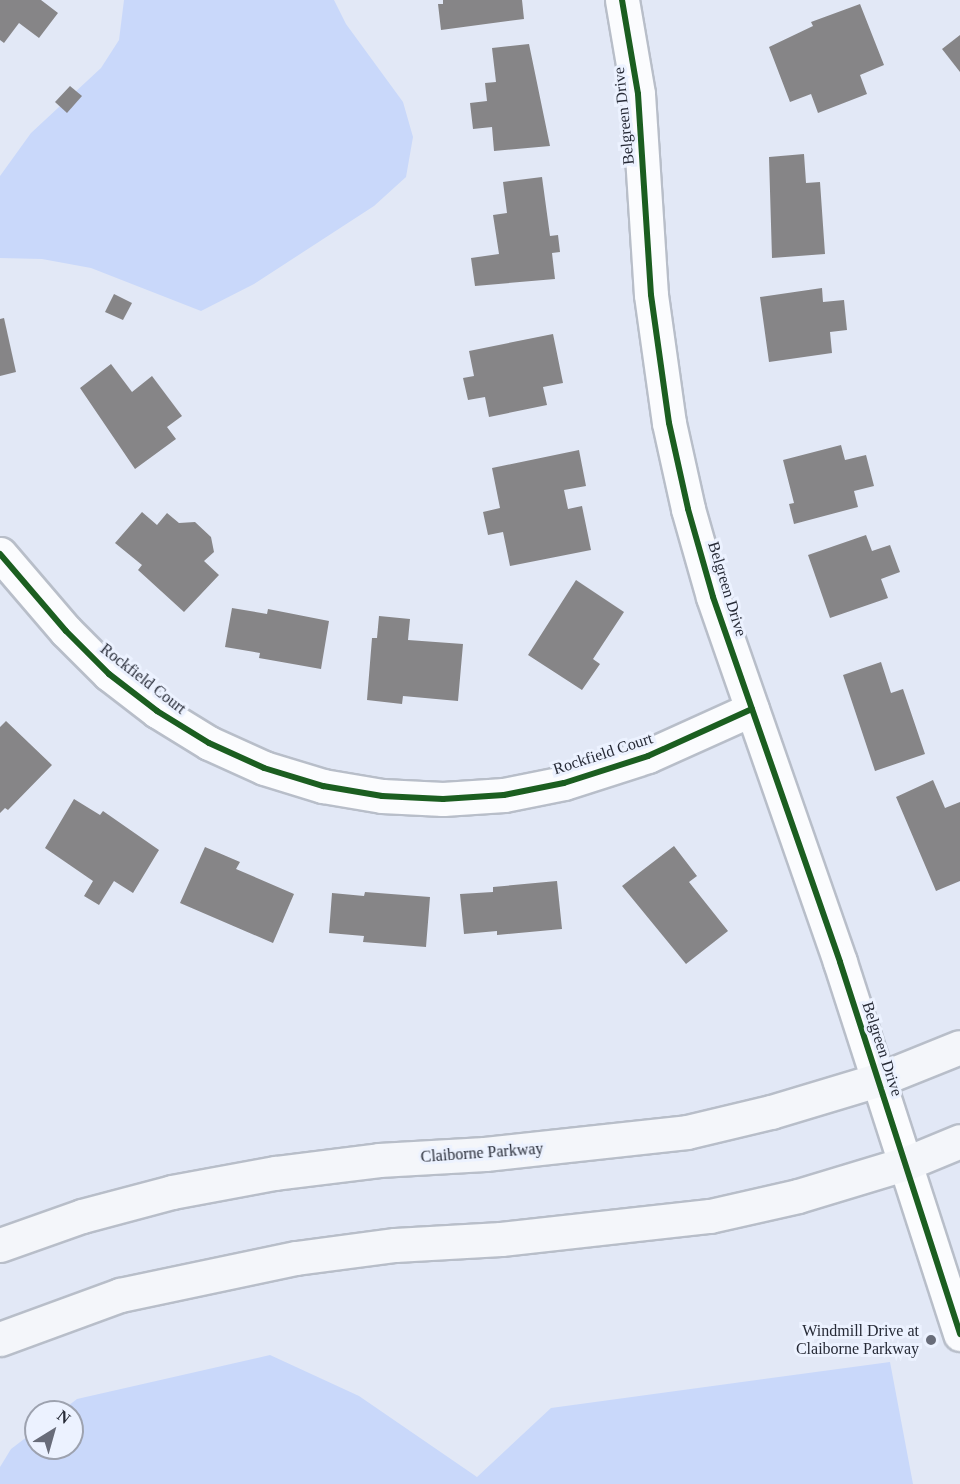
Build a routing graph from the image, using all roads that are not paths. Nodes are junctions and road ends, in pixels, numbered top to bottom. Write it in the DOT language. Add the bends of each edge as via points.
graph roads {
  1 [pos="622,0"];
  2 [pos="0,554"];
  3 [pos="752,708"];
  4 [pos="960,1047"];
  5 [pos="878,1080"];
  6 [pos="960,1141"];
  7 [pos="907,1163"];
  8 [pos="0,1245"];
  9 [pos="960,1334"];
  10 [pos="0,1339"];
  1 -- 3 [label="street, Belgreen Drive" via="638,94 651,295 669,423 707,575"];
  2 -- 3 [label="street, Rockfield Court" via="109,674 157,711 227,751 323,786 382,796 444,799 504,795 564,783 648,756"];
  3 -- 5 [label="street, Belgreen Drive"];
  4 -- 5 [label="main road, Claiborne Parkway"];
  5 -- 7 [label="street, Belgreen Drive"];
  5 -- 8 [label="main road, Claiborne Parkway" via="687,1132 485,1154 379,1160 172,1192 82,1216"];
  6 -- 7 [label="main road"];
  7 -- 9 [label="street, Belgreen Drive"];
  7 -- 10 [label="main road" via="798,1196 710,1216 524,1237 395,1245 195,1276 120,1295"];
}
